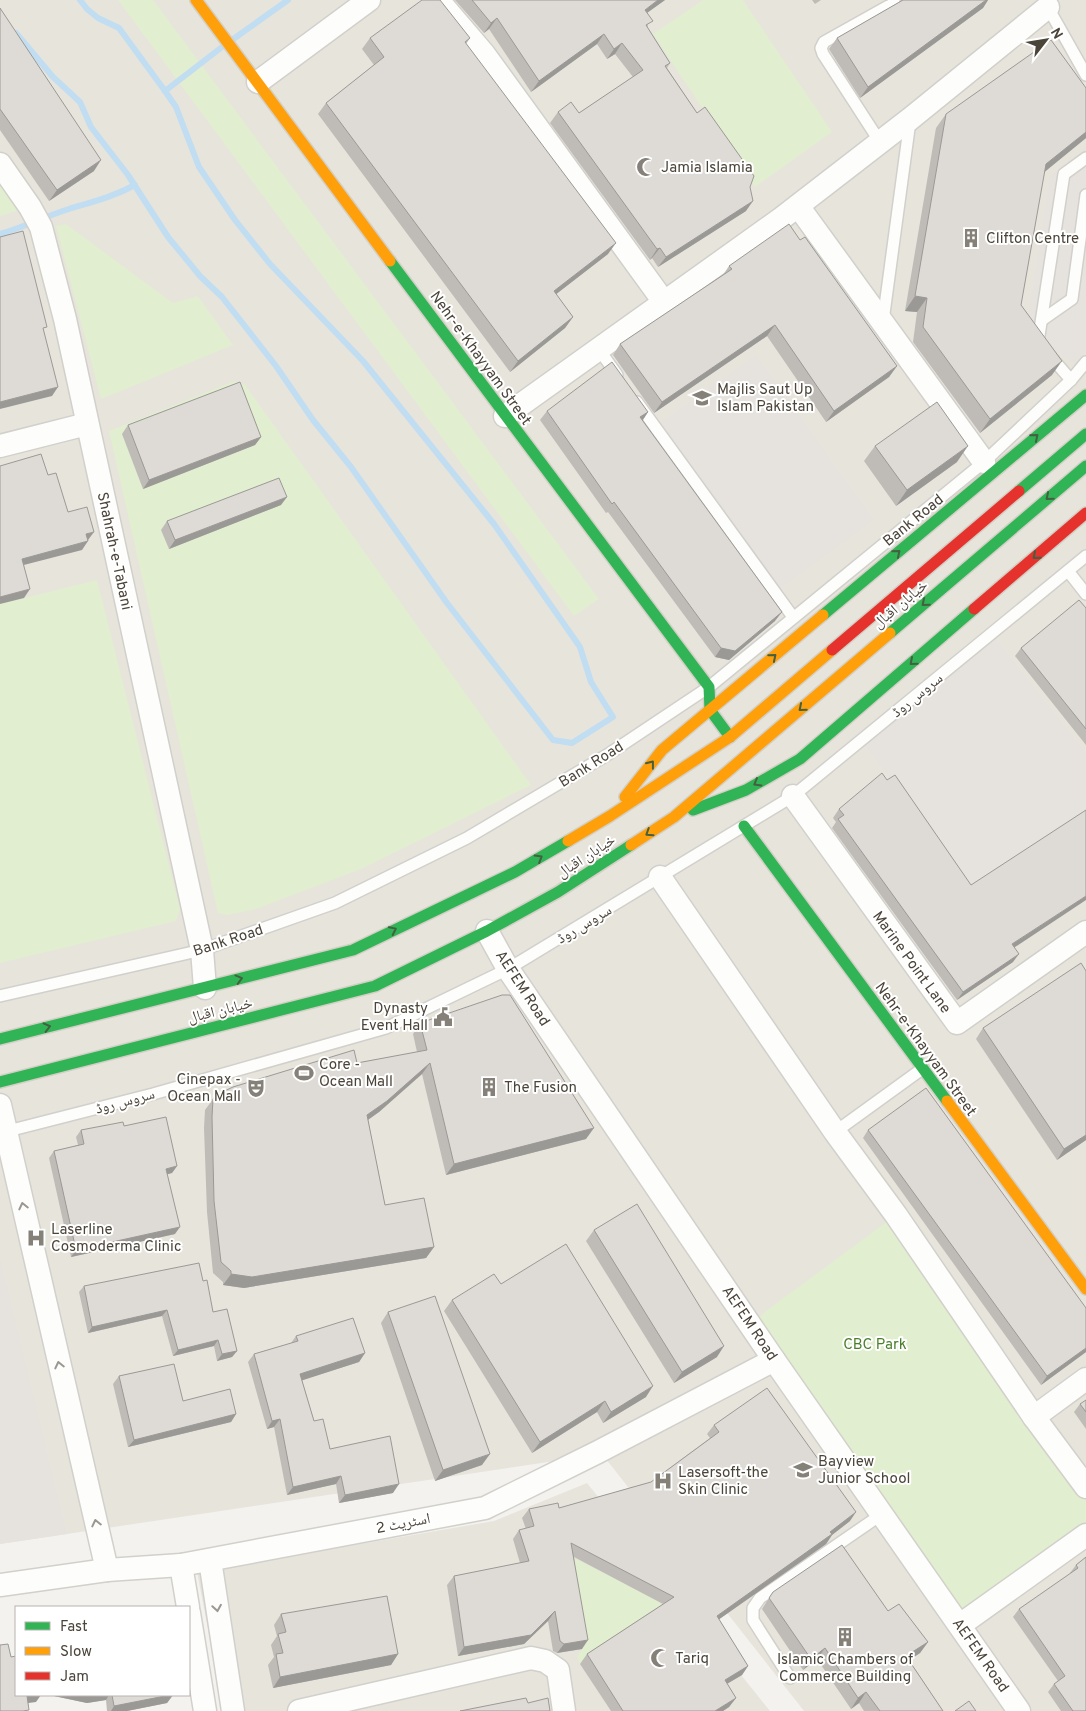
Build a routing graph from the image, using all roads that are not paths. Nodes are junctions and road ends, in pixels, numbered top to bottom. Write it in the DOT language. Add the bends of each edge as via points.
graph roads {
  1 [pos="196,0"];
  2 [pos="369,0"];
  3 [pos="438,0"];
  4 [pos="894,0"];
  5 [pos="1045,3"];
  6 [pos="1086,74"];
  7 [pos="258,82"];
  8 [pos="910,119"];
  9 [pos="880,142"];
  10 [pos="1086,158"];
  11 [pos="0,164"];
  12 [pos="1086,196"];
  13 [pos="798,206"];
  14 [pos="664,302"];
  15 [pos="1042,320"];
  16 [pos="883,324"];
  17 [pos="598,348"];
  18 [pos="1086,362"];
  19 [pos="1071,380"];
  20 [pos="1086,395"];
  21 [pos="505,416"];
  22 [pos="87,424"];
  23 [pos="1086,434"];
  24 [pos="0,446"];
  25 [pos="984,462"];
  26 [pos="1086,466"];
  27 [pos="1086,513"];
  28 [pos="1086,556"];
  29 [pos="1068,572"];
  30 [pos="1086,594"];
  31 [pos="793,617"];
  32 [pos="709,687"];
  33 [pos="710,710"];
  34 [pos="730,737"];
  35 [pos="793,796"];
  36 [pos="610,816"];
  37 [pos="674,817"];
  38 [pos="744,826"];
  39 [pos="660,877"];
  40 [pos="487,931"];
  41 [pos="1086,932"];
  42 [pos="202,950"];
  43 [pos="508,969"];
  44 [pos="206,988"];
  45 [pos="0,996"];
  46 [pos="0,1039"];
  47 [pos="922,1069"];
  48 [pos="0,1082"];
  49 [pos="0,1105"];
  50 [pos="835,1132"];
  51 [pos="3,1133"];
  52 [pos="1086,1289"];
  53 [pos="774,1360"];
  54 [pos="1086,1379"];
  55 [pos="1034,1417"];
  56 [pos="1086,1487"];
  57 [pos="882,1514"];
  58 [pos="1086,1534"];
  59 [pos="210,1560"];
  60 [pos="181,1565"];
  61 [pos="107,1570"];
  62 [pos="0,1585"];
  63 [pos="188,1606"];
  64 [pos="190,1620"];
  65 [pos="960,1625"];
  66 [pos="790,1678"];
  67 [pos="205,1711"];
  68 [pos="233,1711"];
  69 [pos="299,1711"];
  70 [pos="564,1711"];
  71 [pos="1019,1711"];
  1 -- 7 [label="main road, Nehr-e-Khayyam Street"];
  2 -- 7 [label="street"];
  3 -- 14 [label="street" via="484,54"];
  4 -- 9 [label="lane" via="824,42 822,48"];
  5 -- 6 [label="lane"];
  5 -- 8 [label="street"];
  7 -- 21 [label="main road, Nehr-e-Khayyam Street"];
  8 -- 9 [label="street"];
  8 -- 16 [label="lane"];
  9 -- 13 [label="street"];
  10 -- 15 [label="lane" via="1064,174"];
  11 -- 22 [label="street, Shahrah-e-Tabani" via="41,227"];
  12 -- 15 [label="lane" via="1072,298"];
  13 -- 14 [label="street"];
  13 -- 16 [label="street"];
  14 -- 17 [label="street"];
  15 -- 19 [label="lane" via="1038,342"];
  16 -- 25 [label="street"];
  17 -- 21 [label="street"];
  17 -- 31 [label="lane"];
  18 -- 19 [label="lane, Bank Road"];
  19 -- 25 [label="lane, Bank Road"];
  33 -- 20 [label="main road, one-way"];
  21 -- 32 [label="main road, Nehr-e-Khayyam Street"];
  22 -- 24 [label="street"];
  22 -- 42 [label="street, Shahrah-e-Tabani"];
  23 -- 34 [label="main road, خیابان اقبال"];
  25 -- 31 [label="lane, Bank Road"];
  26 -- 37 [label="main road, خیابان اقبال, one-way"];
  27 -- 37 [label="main road, one-way" via="800,759 746,790"];
  28 -- 29 [label="lane, سروس روڈ"];
  29 -- 30 [label="lane"];
  29 -- 35 [label="lane, سروس روڈ"];
  31 -- 32 [label="lane, Bank Road"];
  32 -- 33 [label="main road"];
  32 -- 42 [label="lane, Bank Road" via="607,755 467,838 335,903"];
  33 -- 34 [label="main road"];
  36 -- 33 [label="main road, one-way" via="662,750"];
  34 -- 36 [label="main road, خیابان اقبال"];
  35 -- 38 [label="lane, سروس روڈ"];
  35 -- 41 [label="street, Marine Point Lane" via="957,1023"];
  44 -- 36 [label="main road, خیابان اقبال, one-way" via="353,950 514,872"];
  37 -- 40 [label="main road, خیابان اقبال, one-way" via="558,892"];
  38 -- 39 [label="lane, سروس روڈ"];
  38 -- 47 [label="main road, Nehr-e-Khayyam Street"];
  39 -- 43 [label="lane, سروس روڈ"];
  39 -- 50 [label="street"];
  40 -- 43 [label="street, AEFEM Road"];
  40 -- 48 [label="main road, خیابان اقبال" via="374,986"];
  42 -- 44 [label="street, Shahrah-e-Tabani"];
  42 -- 45 [label="lane, Bank Road"];
  43 -- 51 [label="lane, سروس روڈ" via="386,1028"];
  43 -- 53 [label="street, AEFEM Road"];
  46 -- 44 [label="main road, خیابان اقبال, one-way"];
  47 -- 50 [label="lane"];
  47 -- 52 [label="main road, Nehr-e-Khayyam Street"];
  49 -- 51 [label="street"];
  50 -- 55 [label="street"];
  61 -- 51 [label="street, one-way"];
  53 -- 57 [label="street, AEFEM Road"];
  53 -- 59 [label="street, اسٹریٹ 2" via="485,1508"];
  54 -- 55 [label="street"];
  55 -- 56 [label="street"];
  57 -- 65 [label="street, AEFEM Road"];
  57 -- 66 [label="lane" via="760,1598 753,1608 753,1620"];
  58 -- 65 [label="street"];
  59 -- 60 [label="street, اسٹریٹ 2"];
  59 -- 68 [label="street, one-way"];
  60 -- 61 [label="street, اسٹریٹ 2"];
  60 -- 63 [label="street"];
  61 -- 62 [label="street, اسٹریٹ 2"];
  64 -- 67 [label="street"];
  65 -- 71 [label="street, AEFEM Road"];
  69 -- 70 [label="street" via="531,1658 545,1661 558,1670"];
}
